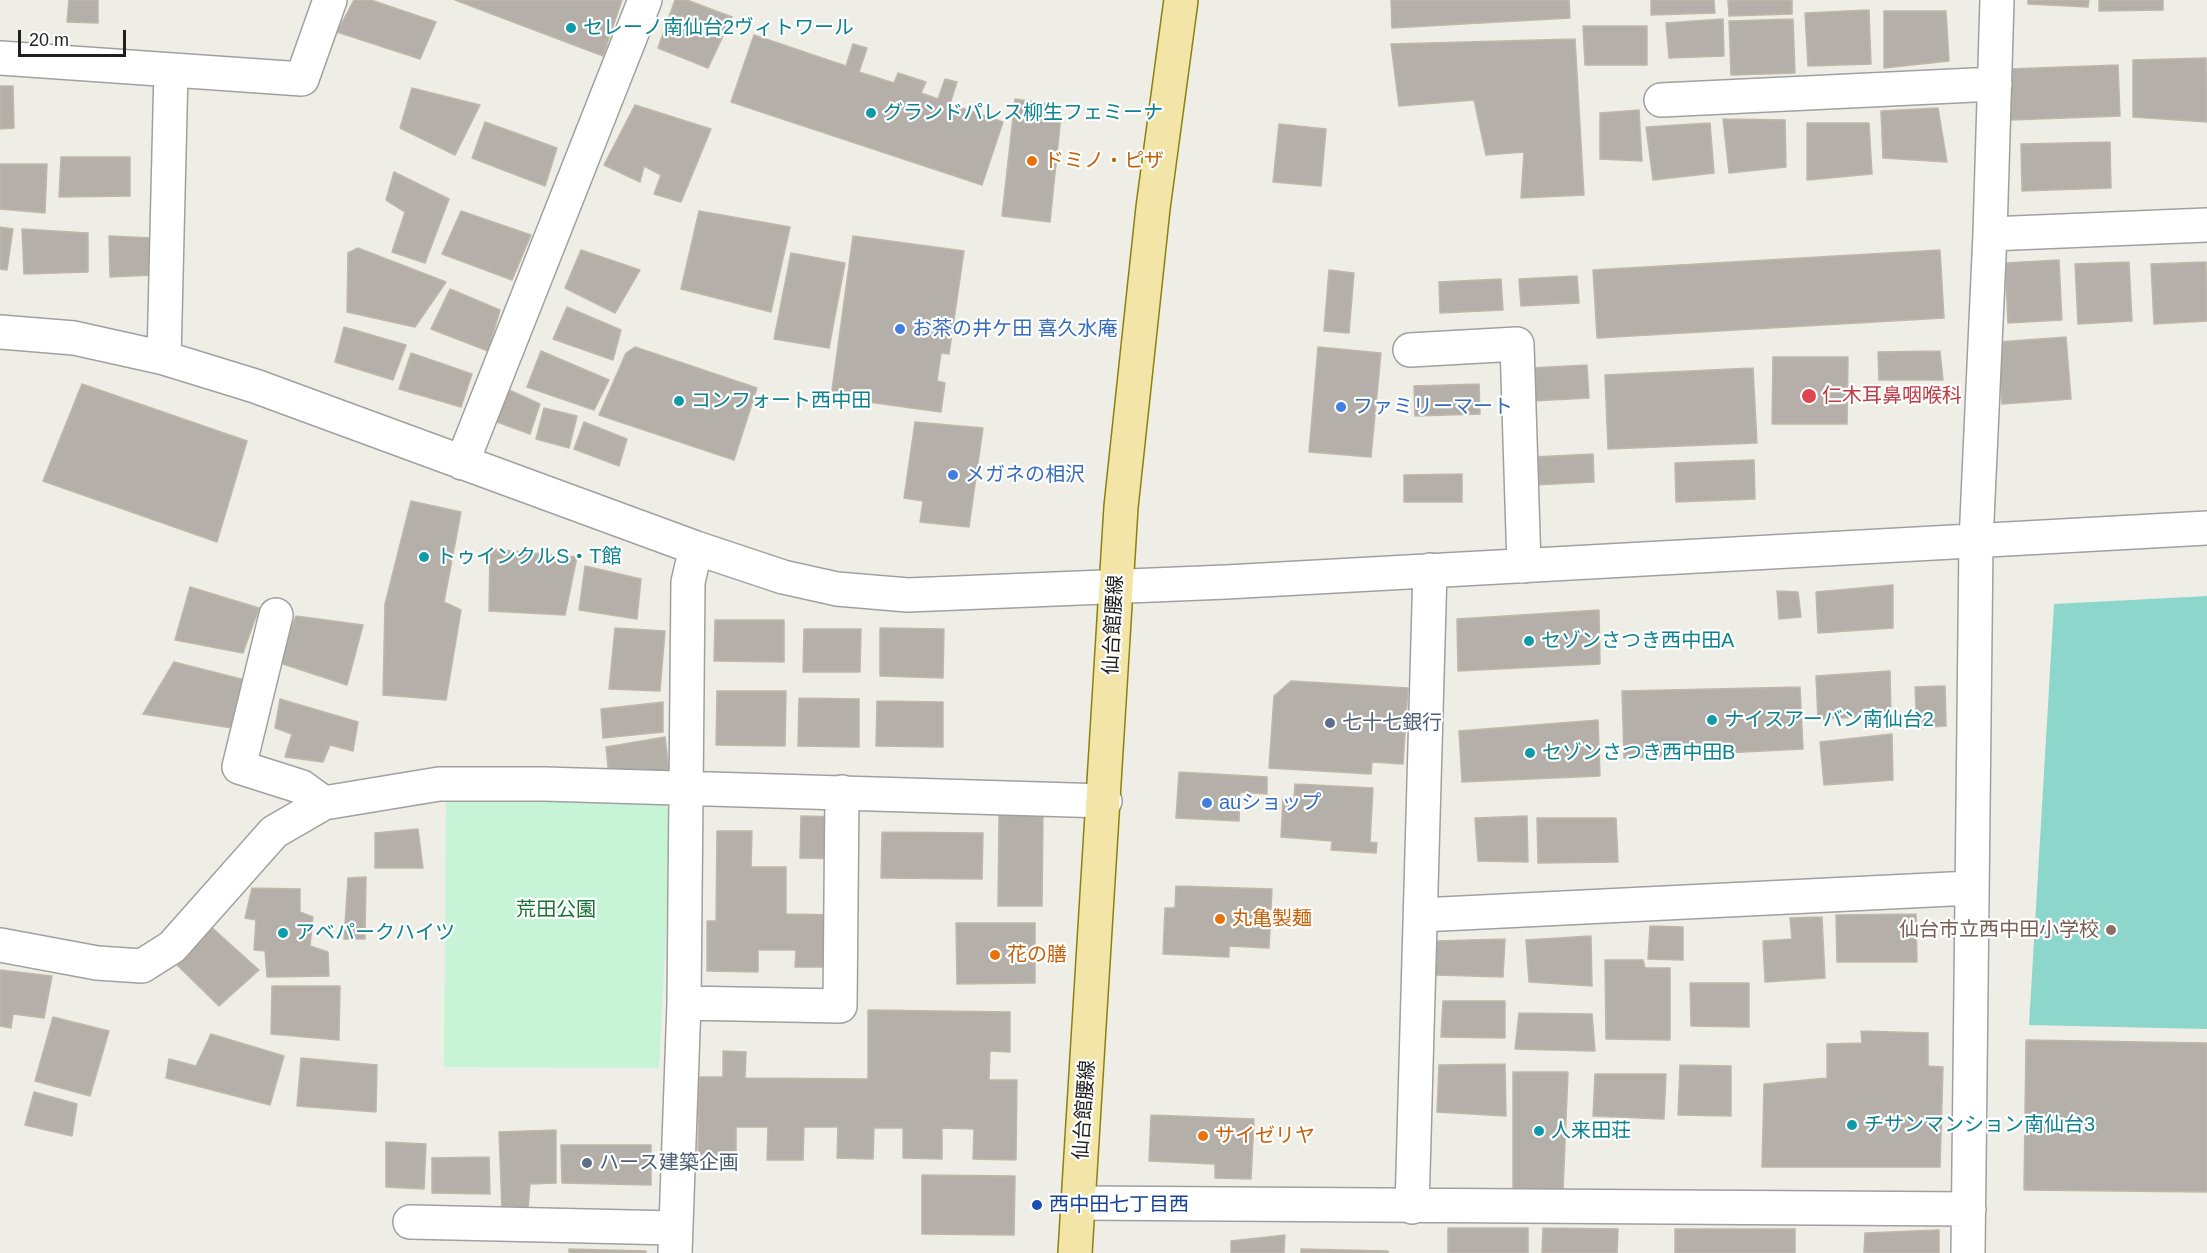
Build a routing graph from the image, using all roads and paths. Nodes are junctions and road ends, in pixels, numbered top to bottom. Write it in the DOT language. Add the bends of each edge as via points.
graph roads {
  1 [pos="330,0"];
  2 [pos="645,0"];
  3 [pos="1181,0"];
  4 [pos="1997,0"];
  5 [pos="0,58"];
  6 [pos="171,70"];
  7 [pos="1995,84"];
  8 [pos="1661,100"];
  9 [pos="2207,225"];
  10 [pos="1990,234"];
  11 [pos="0,332"];
  12 [pos="1410,350"];
  13 [pos="164,358"];
  14 [pos="462,463"];
  15 [pos="2207,528"];
  16 [pos="1976,542"];
  17 [pos="696,548"];
  18 [pos="1524,566"];
  19 [pos="1430,570"];
  20 [pos="1116,587"];
  21 [pos="276,615"];
  22 [pos="685,788"];
  23 [pos="842,792"];
  24 [pos="1105,801"];
  25 [pos="324,803"];
  26 [pos="1971,888"];
  27 [pos="1421,915"];
  28 [pos="0,945"];
  29 [pos="684,1003"];
  30 [pos="1079,1203"];
  31 [pos="1412,1207"];
  32 [pos="1969,1209"];
  33 [pos="410,1222"];
  34 [pos="675,1241"];
  35 [pos="1075,1253"];
  36 [pos="1968,1253"];
  1 -- 6 [label="street" via="302,79"];
  2 -- 14 [label="street"];
  3 -- 20 [label="main road, 仙台館腰線" via="1153,208"];
  4 -- 7 [label="street"];
  5 -- 6 [label="street"];
  6 -- 13 [label="street"];
  7 -- 8 [label="street"];
  7 -- 10 [label="street"];
  9 -- 10 [label="street"];
  10 -- 16 [label="street"];
  11 -- 13 [label="street" via="74,338"];
  12 -- 18 [label="street" via="1517,344"];
  13 -- 14 [label="street" via="255,386"];
  14 -- 17 [label="street"];
  15 -- 16 [label="street"];
  16 -- 18 [label="street"];
  16 -- 26 [label="street"];
  17 -- 20 [label="street" via="783,577 837,589 908,595"];
  17 -- 22 [label="street" via="688,582"];
  18 -- 19 [label="street"];
  19 -- 20 [label="street"];
  19 -- 27 [label="street"];
  20 -- 24 [label="main road, 仙台館腰線"];
  21 -- 25 [label="street" via="239,767 302,787"];
  22 -- 23 [label="street"];
  22 -- 25 [label="street" via="439,784"];
  22 -- 29 [label="street"];
  23 -- 24 [label="street"];
  23 -- 29 [label="street" via="840,1006"];
  24 -- 30 [label="main road, 仙台館腰線"];
  25 -- 28 [label="street" via="274,832 172,947 142,966 97,963"];
  26 -- 27 [label="street"];
  26 -- 32 [label="street"];
  27 -- 31 [label="street"];
  29 -- 34 [label="street"];
  30 -- 31 [label="street"];
  30 -- 35 [label="main road, 仙台館腰線"];
  31 -- 32 [label="street"];
  32 -- 36 [label="street"];
  33 -- 34 [label="street"];
}
